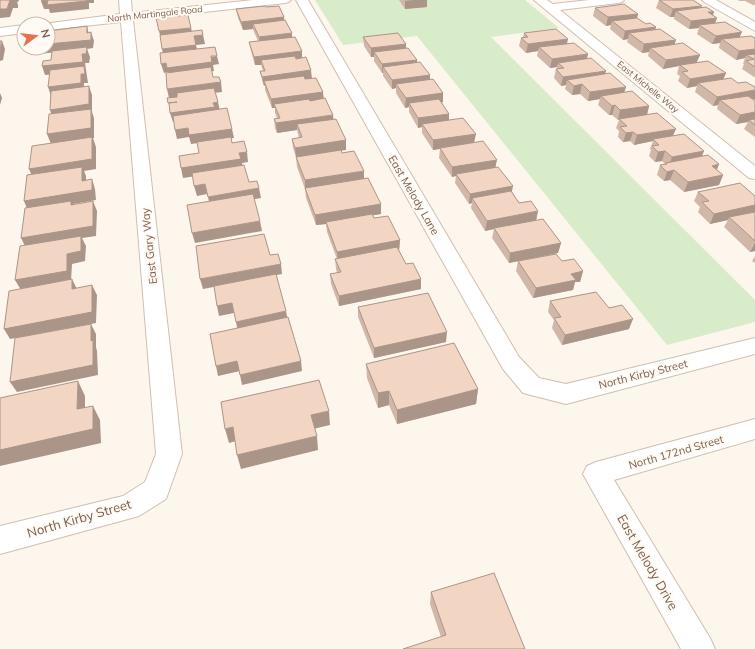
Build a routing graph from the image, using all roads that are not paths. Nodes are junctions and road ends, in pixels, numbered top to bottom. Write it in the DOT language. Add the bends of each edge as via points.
graph roads {
  1 [pos="285,0"];
  2 [pos="302,0"];
  3 [pos="618,0"];
  4 [pos="708,0"];
  5 [pos="545,4"];
  6 [pos="126,9"];
  7 [pos="56,24"];
  8 [pos="755,27"];
  9 [pos="16,30"];
  10 [pos="0,32"];
  11 [pos="755,174"];
  12 [pos="755,346"];
  13 [pos="531,386"];
  14 [pos="755,429"];
  15 [pos="596,474"];
  16 [pos="156,490"];
  17 [pos="0,540"];
  18 [pos="699,649"];
  1 -- 6 [label="street, North Martingale Road"];
  2 -- 13 [label="street, East Melody Lane" via="511,363"];
  3 -- 5 [label="street"];
  4 -- 8 [label="street"];
  5 -- 11 [label="street, East Michelle Way"];
  6 -- 7 [label="street, North Martingale Road"];
  6 -- 16 [label="street, East Gary Way" via="169,454"];
  9 -- 10 [label="street"];
  12 -- 13 [label="street, North Kirby Street" via="566,394"];
  14 -- 15 [label="street, North 172nd Street"];
  15 -- 18 [label="street, East Melody Drive"];
  16 -- 17 [label="street, North Kirby Street" via="129,507"];
}
